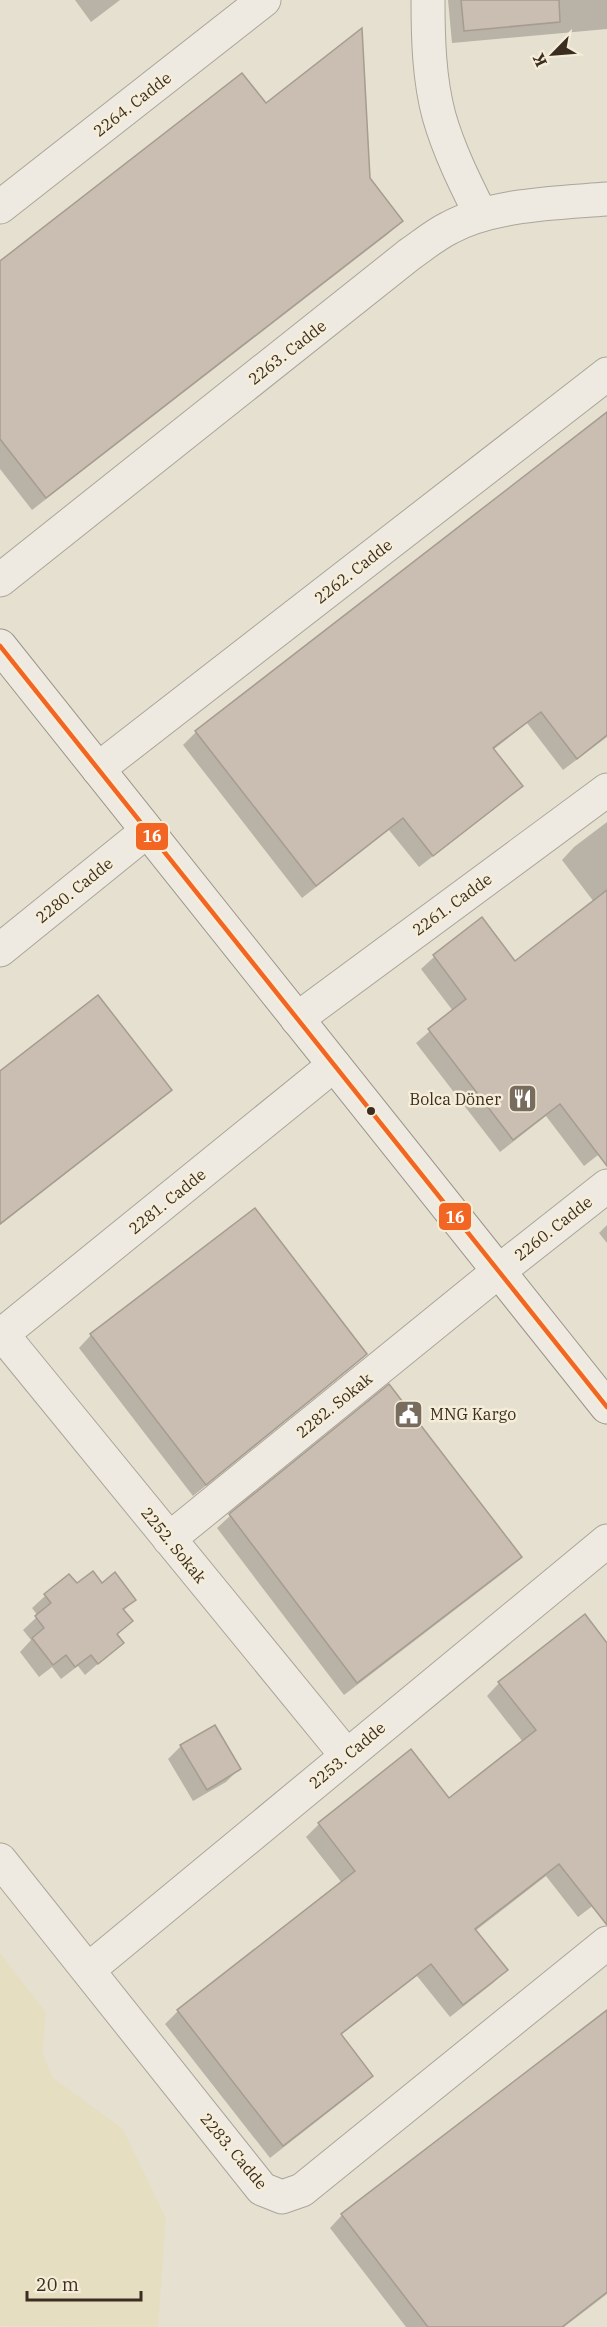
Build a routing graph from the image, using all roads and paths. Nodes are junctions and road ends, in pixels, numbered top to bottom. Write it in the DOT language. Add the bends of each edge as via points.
graph roads {
  1 [pos="264,0"];
  2 [pos="428,0"];
  3 [pos="607,199"];
  4 [pos="0,207"];
  5 [pos="481,215"];
  6 [pos="607,374"];
  7 [pos="0,580"];
  8 [pos="0,646"];
  9 [pos="98,769"];
  10 [pos="607,790"];
  11 [pos="147,831"];
  12 [pos="0,950"];
  13 [pos="297,1019"];
  14 [pos="334,1065"];
  15 [pos="607,1186"];
  16 [pos="499,1271"];
  17 [pos="1,1335"];
  18 [pos="607,1407"];
  19 [pos="169,1539"];
  20 [pos="607,1541"];
  21 [pos="347,1756"];
  22 [pos="0,1860"];
  23 [pos="607,1943"];
  24 [pos="88,1970"];
  1 -- 4 [label="street, 2264. Cadde"];
  2 -- 5 [label="street" via="428,34 439,116 454,160"];
  3 -- 5 [label="street, 2263. Cadde"];
  5 -- 7 [label="street, 2263. Cadde" via="449,228 410,254"];
  6 -- 9 [label="street, 2262. Cadde"];
  8 -- 9 [label="street"];
  9 -- 11 [label="street"];
  10 -- 13 [label="street, 2261. Cadde"];
  11 -- 12 [label="street, 2280. Cadde"];
  11 -- 13 [label="street"];
  13 -- 14 [label="street"];
  14 -- 16 [label="street"];
  14 -- 17 [label="street, 2281. Cadde"];
  15 -- 16 [label="street, 2260. Cadde"];
  16 -- 18 [label="street"];
  16 -- 19 [label="street, 2282. Sokak"];
  17 -- 19 [label="street, 2252. Sokak"];
  19 -- 21 [label="street, 2252. Sokak"];
  20 -- 21 [label="street, 2253. Cadde"];
  21 -- 24 [label="street, 2253. Cadde"];
  22 -- 24 [label="street, 2283. Cadde"];
  23 -- 24 [label="street, 2283. Cadde" via="302,2190 282,2197 262,2189"];
}
